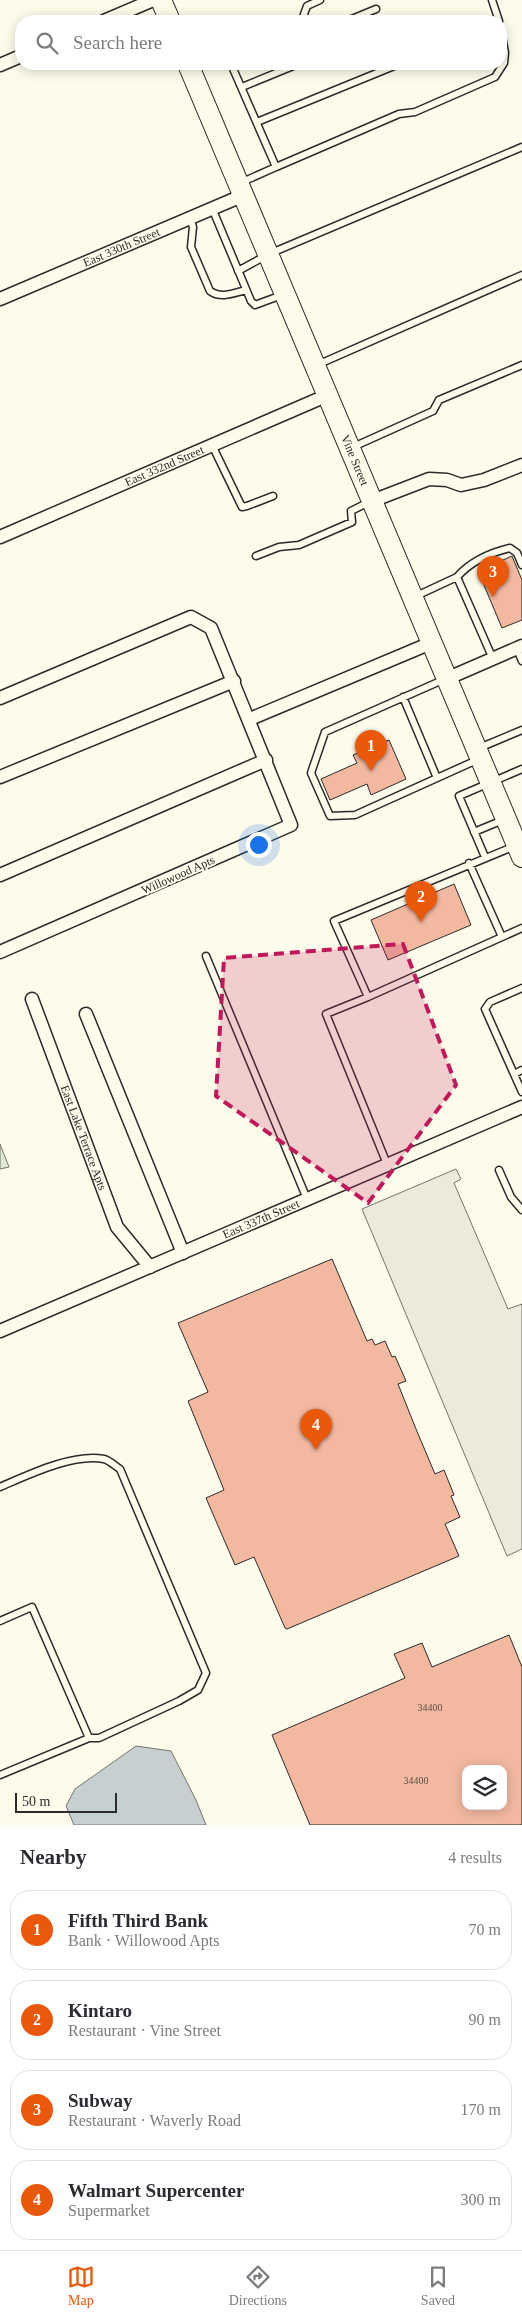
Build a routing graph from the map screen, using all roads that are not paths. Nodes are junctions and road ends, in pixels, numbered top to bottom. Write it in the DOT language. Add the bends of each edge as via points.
graph roads {
  1 [pos="153,0"];
  2 [pos="160,0"];
  3 [pos="320,0"];
  4 [pos="492,0"];
  5 [pos="376,9"];
  6 [pos="118,15"];
  7 [pos="167,15"];
  8 [pos="303,15"];
  9 [pos="362,15"];
  10 [pos="496,15"];
  11 [pos="15,59"];
  12 [pos="0,65"];
  13 [pos="191,70"];
  14 [pos="234,70"];
  15 [pos="283,70"];
  16 [pos="384,70"];
  17 [pos="500,70"];
  18 [pos="242,87"];
  19 [pos="257,122"];
  20 [pos="522,147"];
  21 [pos="276,167"];
  22 [pos="241,189"];
  23 [pos="212,208"];
  24 [pos="190,218"];
  25 [pos="268,254"];
  26 [pos="238,271"];
  27 [pos="522,275"];
  28 [pos="246,290"];
  29 [pos="285,293"];
  30 [pos="0,299"];
  31 [pos="522,365"];
  32 [pos="316,366"];
  33 [pos="328,395"];
  34 [pos="212,445"];
  35 [pos="350,448"];
  36 [pos="522,465"];
  37 [pos="273,496"];
  38 [pos="372,501"];
  39 [pos="0,537"];
  40 [pos="256,556"];
  41 [pos="522,565"];
  42 [pos="457,577"];
  43 [pos="412,598"];
  44 [pos="431,643"];
  45 [pos="519,648"];
  46 [pos="493,659"];
  47 [pos="522,661"];
  48 [pos="446,679"];
  49 [pos="234,681"];
  50 [pos="403,697"];
  51 [pos="0,698"];
  52 [pos="250,719"];
  53 [pos="522,730"];
  54 [pos="478,754"];
  55 [pos="266,760"];
  56 [pos="522,769"];
  57 [pos="0,777"];
  58 [pos="437,778"];
  59 [pos="490,782"];
  60 [pos="506,819"];
  61 [pos="474,832"];
  62 [pos="519,851"];
  63 [pos="485,857"];
  64 [pos="468,863"];
  65 [pos="0,875"];
  66 [pos="522,928"];
  67 [pos="502,937"];
  68 [pos="0,952"];
  69 [pos="206,956"];
  70 [pos="522,988"];
  71 [pos="368,997"];
  72 [pos="32,999"];
  73 [pos="86,1014"];
  74 [pos="522,1070"];
  75 [pos="514,1074"];
  76 [pos="522,1092"];
  77 [pos="522,1107"];
  78 [pos="387,1164"];
  79 [pos="499,1170"];
  80 [pos="307,1199"];
  81 [pos="522,1210"];
  82 [pos="183,1253"];
  83 [pos="150,1267"];
  84 [pos="0,1330"];
  85 [pos="0,1486"];
  86 [pos="0,1621"];
  87 [pos="88,1738"];
  88 [pos="0,1775"];
  1 -- 6 [label="street"];
  2 -- 7 [label="main road"];
  3 -- 8 [label="lane" via="307,6"];
  4 -- 10 [label="lane"];
  5 -- 9 [label="lane"];
  11 -- 12 [label="street"];
  13 -- 22 [label="main road, Vine Street"];
  14 -- 18 [label="lane"];
  15 -- 18 [label="lane"];
  16 -- 19 [label="lane"];
  17 -- 21 [label="lane" via="495,77 415,112 399,114"];
  18 -- 19 [label="lane"];
  19 -- 21 [label="lane"];
  20 -- 25 [label="lane"];
  21 -- 22 [label="lane"];
  22 -- 23 [label="street, East 330th Street"];
  22 -- 25 [label="main road, Vine Street"];
  23 -- 24 [label="street, East 330th Street"];
  23 -- 26 [label="lane"];
  24 -- 28 [label="lane" via="193,227 191,247 210,291 222,296"];
  24 -- 30 [label="street, East 330th Street"];
  25 -- 26 [label="lane"];
  25 -- 29 [label="main road, Vine Street"];
  26 -- 28 [label="lane"];
  27 -- 32 [label="lane"];
  28 -- 29 [label="lane" via="255,305"];
  29 -- 32 [label="main road, Vine Street"];
  31 -- 35 [label="lane" via="439,400 433,411"];
  32 -- 33 [label="main road, Vine Street"];
  33 -- 34 [label="street, East 332nd Street"];
  33 -- 35 [label="main road, Vine Street"];
  34 -- 37 [label="lane" via="242,506"];
  34 -- 39 [label="street, East 332nd Street"];
  35 -- 38 [label="main road, Vine Street"];
  36 -- 38 [label="street" via="461,485 428,479"];
  38 -- 40 [label="lane" via="351,511 352,522 298,545 279,547"];
  38 -- 43 [label="main road, Vine Street"];
  41 -- 42 [label="lane" via="517,553 510,548 492,552 467,566"];
  42 -- 43 [label="lane"];
  42 -- 46 [label="lane"];
  43 -- 44 [label="main road, Vine Street"];
  44 -- 48 [label="main road, Vine Street"];
  44 -- 52 [label="street"];
  45 -- 46 [label="street"];
  45 -- 47 [label="lane"];
  46 -- 48 [label="street"];
  48 -- 50 [label="lane"];
  48 -- 54 [label="main road, Vine Street"];
  49 -- 51 [label="street, Willowood Apts" via="211,628 192,617"];
  49 -- 52 [label="street, Willowood Apts"];
  49 -- 57 [label="street"];
  50 -- 58 [label="lane"];
  50 -- 58 [label="lane" via="325,732 311,773 330,816 355,815"];
  52 -- 55 [label="street, Willowood Apts"];
  53 -- 54 [label="lane"];
  54 -- 58 [label="lane"];
  54 -- 59 [label="main road, Vine Street"];
  55 -- 65 [label="street"];
  55 -- 68 [label="street, Willowood Apts" via="292,825"];
  56 -- 59 [label="lane"];
  59 -- 60 [label="main road, Vine Street"];
  59 -- 61 [label="lane" via="459,796"];
  60 -- 61 [label="lane"];
  60 -- 62 [label="main road, Vine Street"];
  61 -- 63 [label="lane"];
  62 -- 63 [label="lane"];
  63 -- 64 [label="lane"];
  64 -- 67 [label="lane"];
  64 -- 71 [label="lane" via="334,921"];
  66 -- 67 [label="lane"];
  67 -- 71 [label="lane"];
  69 -- 80 [label="lane"];
  70 -- 75 [label="lane" via="490,1002 485,1009"];
  71 -- 78 [label="lane" via="326,1014"];
  72 -- 83 [label="street, East Lake Terrace Apts" via="117,1227"];
  73 -- 82 [label="street"];
  74 -- 75 [label="lane"];
  75 -- 76 [label="lane"];
  77 -- 78 [label="street, East 337th Street"];
  78 -- 80 [label="street, East 337th Street"];
  79 -- 81 [label="lane" via="511,1196"];
  80 -- 82 [label="street, East 337th Street"];
  82 -- 83 [label="street, East 337th Street"];
  83 -- 84 [label="street, East 337th Street"];
  85 -- 87 [label="lane" via="42,1469 84,1458 105,1459 120,1469 206,1673 198,1690 179,1701 99,1738"];
  86 -- 87 [label="lane" via="32,1607"];
  87 -- 88 [label="lane"];
}
